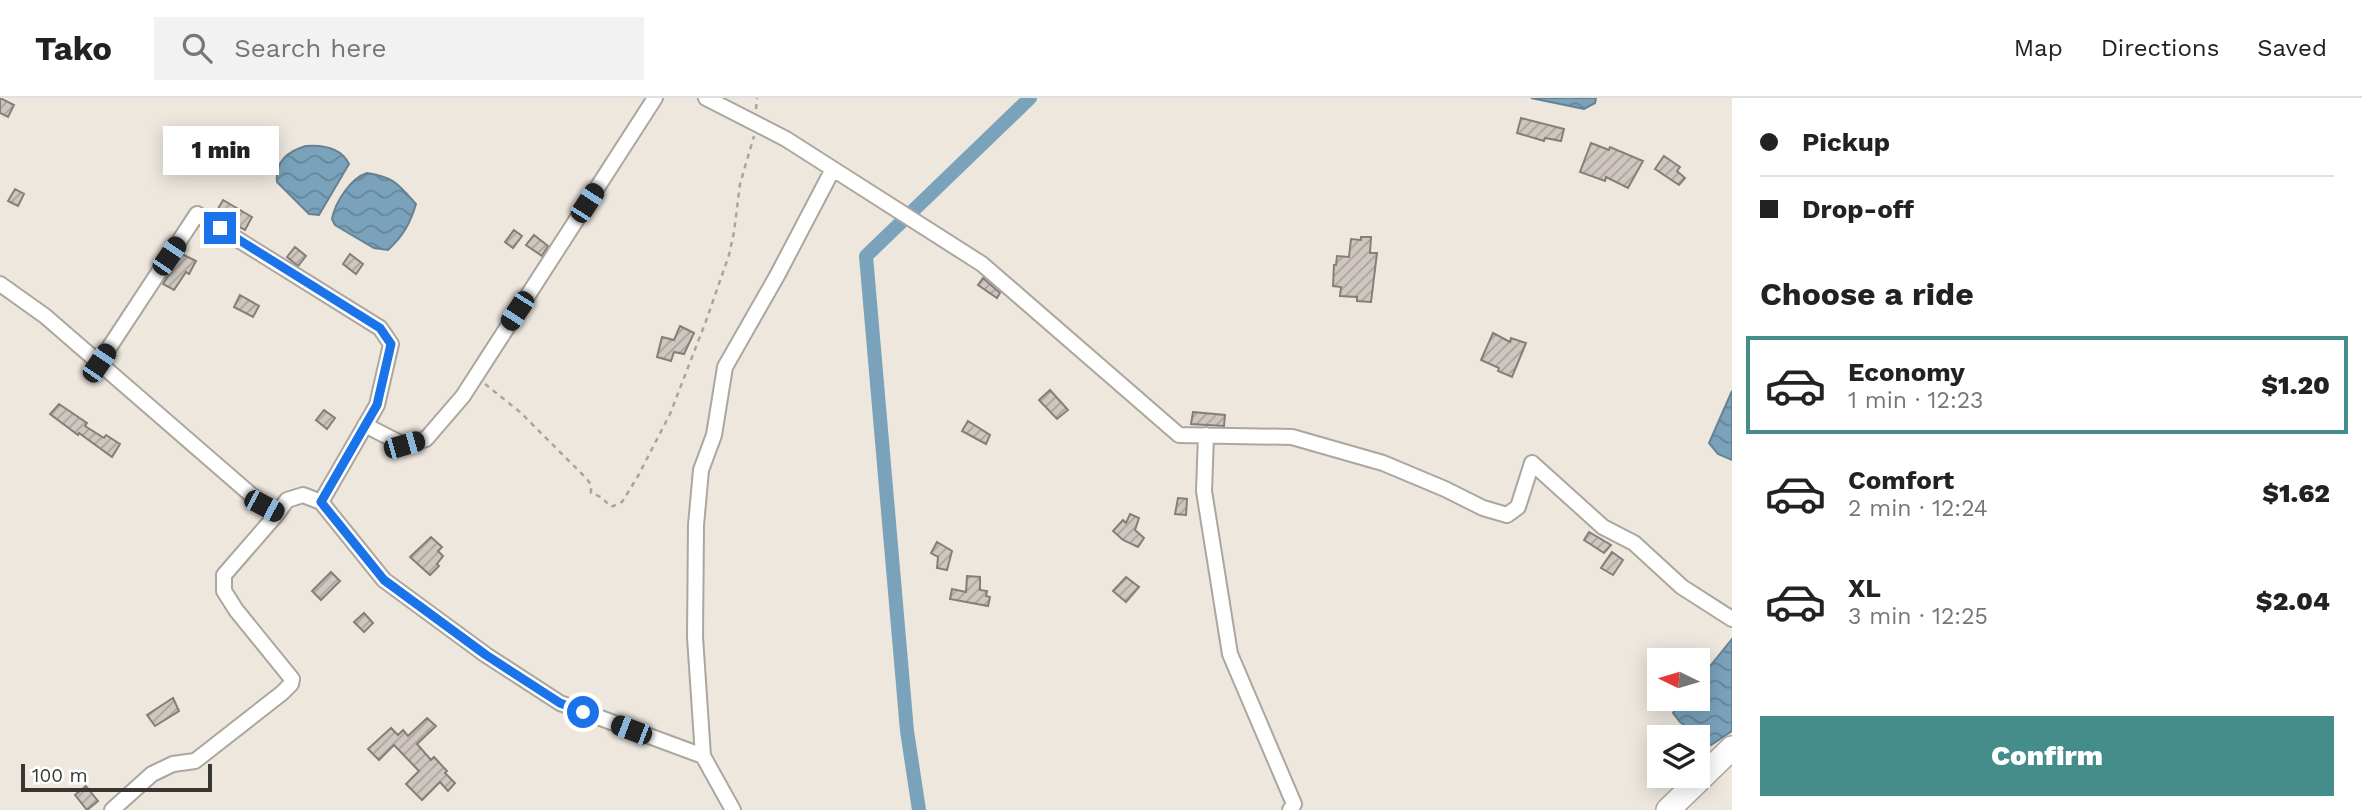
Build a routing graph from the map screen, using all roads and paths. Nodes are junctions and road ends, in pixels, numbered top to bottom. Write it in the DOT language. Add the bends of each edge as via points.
graph roads {
  1 [pos="655,98"];
  2 [pos="706,98"];
  3 [pos="757,98"];
  4 [pos="758,124"];
  5 [pos="833,169"];
  6 [pos="0,284"];
  7 [pos="99,363"];
  8 [pos="476,376"];
  9 [pos="365,425"];
  10 [pos="1206,435"];
  11 [pos="321,502"];
  12 [pos="277,514"];
  13 [pos="1732,619"];
  14 [pos="1732,748"];
  15 [pos="703,756"];
  16 [pos="112,810"];
  17 [pos="733,810"];
  18 [pos="1290,810"];
  19 [pos="1668,810"];
  1 -- 8 [label="street"];
  2 -- 4 [label="street"];
  3 -- 4 [label="path"];
  4 -- 5 [label="street"];
  4 -- 8 [label="path" via="740,184 729,254 706,321 670,415 622,502 611,507 591,493 591,485 578,470"];
  5 -- 10 [label="street" via="982,264 1179,435"];
  5 -- 15 [label="street" via="724,367 715,436 701,470 695,637"];
  6 -- 7 [label="street"];
  7 -- 9 [label="street" via="197,214 380,328 391,344 377,405"];
  7 -- 12 [label="street"];
  8 -- 9 [label="street" via="426,439 404,445"];
  9 -- 11 [label="street"];
  10 -- 13 [label="street" via="1292,436 1383,463 1507,516 1518,507 1532,463 1603,527 1634,543 1682,587"];
  10 -- 18 [label="street" via="1204,491 1230,654 1294,804"];
  11 -- 12 [label="street" via="303,495 287,500"];
  11 -- 15 [label="street" via="384,580 486,655 560,703"];
  12 -- 16 [label="street" via="224,575 224,591 292,679 291,684 195,761 152,774"];
  14 -- 19 [label="main road"];
  15 -- 17 [label="street"];
}
